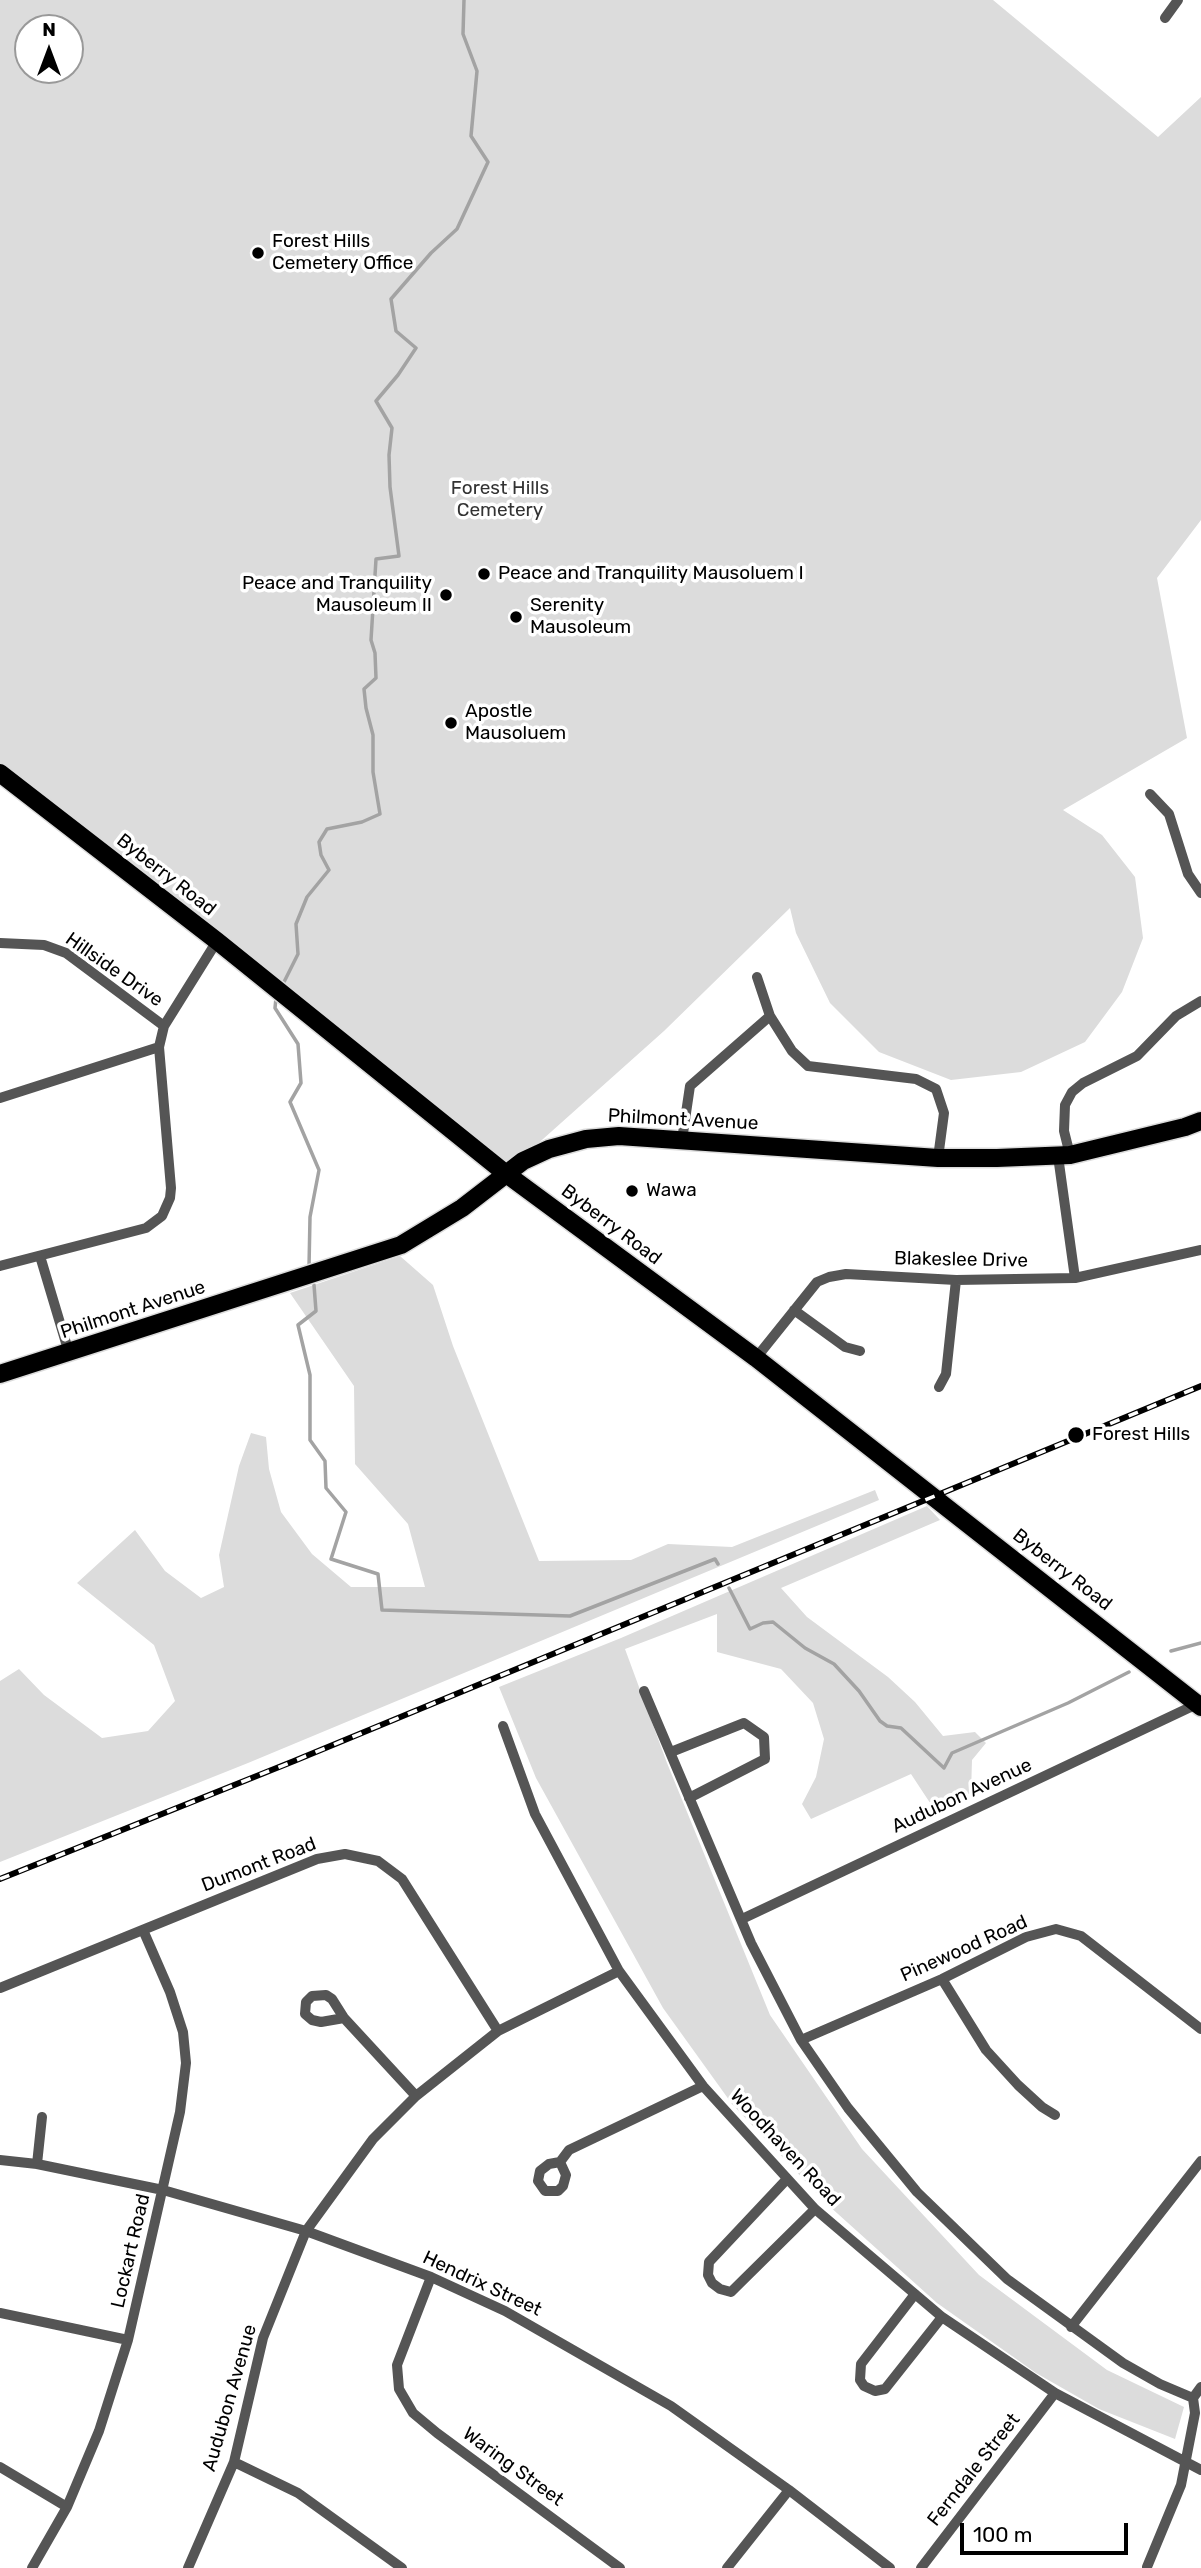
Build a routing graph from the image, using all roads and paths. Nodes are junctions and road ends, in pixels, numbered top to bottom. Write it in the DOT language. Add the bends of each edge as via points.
graph roads {
  1 [pos="1178,0"];
  2 [pos="1165,18"];
  3 [pos="0,773"];
  4 [pos="1150,794"];
  5 [pos="1201,893"];
  6 [pos="217,941"];
  7 [pos="0,943"];
  8 [pos="757,977"];
  9 [pos="1201,1001"];
  10 [pos="770,1016"];
  11 [pos="164,1026"];
  12 [pos="159,1047"];
  13 [pos="0,1098"];
  14 [pos="1201,1121"];
  15 [pos="682,1140"];
  16 [pos="1064,1155"];
  17 [pos="938,1158"];
  18 [pos="505,1173"];
  19 [pos="1201,1250"];
  20 [pos="40,1256"];
  21 [pos="0,1266"];
  22 [pos="1075,1278"];
  23 [pos="956,1280"];
  24 [pos="794,1310"];
  25 [pos="860,1351"];
  26 [pos="69,1353"];
  27 [pos="756,1358"];
  28 [pos="0,1374"];
  29 [pos="939,1387"];
  30 [pos="645,1691"];
  31 [pos="1199,1706"];
  32 [pos="503,1726"];
  33 [pos="671,1752"];
  34 [pos="690,1798"];
  35 [pos="742,1919"];
  36 [pos="144,1930"];
  37 [pos="619,1971"];
  38 [pos="942,1979"];
  39 [pos="0,1988"];
  40 [pos="344,2018"];
  41 [pos="1201,2029"];
  42 [pos="498,2031"];
  43 [pos="801,2040"];
  44 [pos="703,2086"];
  45 [pos="416,2096"];
  46 [pos="1055,2115"];
  47 [pos="41,2117"];
  48 [pos="0,2160"];
  49 [pos="1201,2161"];
  50 [pos="560,2162"];
  51 [pos="37,2164"];
  52 [pos="788,2179"];
  53 [pos="163,2189"];
  54 [pos="815,2209"];
  55 [pos="306,2231"];
  56 [pos="431,2277"];
  57 [pos="915,2294"];
  58 [pos="0,2313"];
  59 [pos="942,2317"];
  60 [pos="1071,2327"];
  61 [pos="128,2340"];
  62 [pos="1201,2387"];
  63 [pos="1055,2393"];
  64 [pos="1193,2398"];
  65 [pos="234,2462"];
  66 [pos="1185,2462"];
  67 [pos="0,2468"];
  68 [pos="1201,2470"];
  69 [pos="789,2490"];
  70 [pos="67,2507"];
  71 [pos="1147,2567"];
  72 [pos="32,2568"];
  73 [pos="188,2568"];
  74 [pos="402,2568"];
  75 [pos="620,2568"];
  76 [pos="727,2568"];
  77 [pos="890,2568"];
  78 [pos="921,2568"];
  1 -- 2 [label="street"];
  3 -- 6 [label="main road, Byberry Road"];
  4 -- 5 [label="street" via="1169,814 1188,874"];
  6 -- 11 [label="street"];
  6 -- 18 [label="main road, Byberry Road"];
  7 -- 11 [label="street, Hillside Drive" via="44,945 66,953"];
  8 -- 10 [label="street"];
  9 -- 16 [label="street" via="1176,1016 1137,1056 1072,1092 1065,1105"];
  10 -- 15 [label="street" via="690,1086"];
  10 -- 17 [label="street" via="792,1051 808,1066 916,1079 936,1089 944,1113"];
  11 -- 12 [label="street"];
  12 -- 13 [label="street"];
  12 -- 20 [label="street" via="171,1188 162,1216 146,1228"];
  14 -- 16 [label="main road, Philmont Avenue"];
  15 -- 17 [label="main road, Philmont Avenue"];
  15 -- 18 [label="main road, Philmont Avenue" via="586,1139 537,1153"];
  16 -- 17 [label="main road, Philmont Avenue"];
  16 -- 22 [label="street"];
  18 -- 26 [label="main road, Philmont Avenue" via="462,1208 401,1245"];
  18 -- 27 [label="main road, Byberry Road"];
  19 -- 22 [label="street, Blakeslee Drive"];
  20 -- 21 [label="street"];
  20 -- 26 [label="street"];
  22 -- 23 [label="street, Blakeslee Drive"];
  23 -- 24 [label="street, Blakeslee Drive" via="829,1277 817,1283"];
  23 -- 29 [label="street" via="946,1374"];
  24 -- 25 [label="street" via="845,1347"];
  24 -- 27 [label="street, Blakeslee Drive"];
  26 -- 28 [label="main road, Philmont Avenue"];
  27 -- 31 [label="main road, Byberry Road"];
  30 -- 33 [label="street"];
  31 -- 35 [label="street, Audubon Avenue"];
  32 -- 37 [label="street, Woodhaven Road" via="536,1814"];
  33 -- 34 [label="street"];
  33 -- 34 [label="street" via="744,1723 764,1737 765,1759"];
  34 -- 35 [label="street"];
  35 -- 43 [label="street"];
  36 -- 39 [label="street, Dumont Road"];
  36 -- 42 [label="street, Dumont Road" via="317,1859 345,1854 378,1861 402,1879"];
  36 -- 53 [label="street, Lockart Road" via="183,2032 186,2063"];
  37 -- 42 [label="street, Audubon Avenue"];
  37 -- 44 [label="street, Woodhaven Road"];
  38 -- 41 [label="street, Pinewood Road" via="1026,1937 1056,1929 1081,1936"];
  38 -- 43 [label="street, Pinewood Road"];
  38 -- 46 [label="street" via="986,2050"];
  40 -- 45 [label="street"];
  42 -- 45 [label="street, Audubon Avenue"];
  43 -- 60 [label="street" via="848,2108 917,2192 1007,2279"];
  44 -- 50 [label="street" via="569,2150"];
  44 -- 52 [label="street, Woodhaven Road"];
  45 -- 55 [label="street, Audubon Avenue" via="373,2139"];
  47 -- 51 [label="street"];
  48 -- 51 [label="street, Hendrix Street"];
  49 -- 60 [label="street"];
  51 -- 53 [label="street, Hendrix Street"];
  52 -- 54 [label="street, Woodhaven Road"];
  52 -- 54 [label="street" via="709,2262 712,2283 731,2292"];
  53 -- 55 [label="street, Hendrix Street"];
  53 -- 61 [label="street, Lockart Road"];
  54 -- 57 [label="street, Woodhaven Road"];
  55 -- 56 [label="street, Hendrix Street"];
  55 -- 65 [label="street, Audubon Avenue" via="263,2338"];
  56 -- 69 [label="street, Hendrix Street" via="505,2311 620,2375"];
  56 -- 75 [label="street, Waring Street" via="397,2365 399,2389 414,2413"];
  57 -- 59 [label="street, Woodhaven Road"];
  57 -- 59 [label="street" via="861,2364 864,2386 885,2389"];
  58 -- 61 [label="street"];
  59 -- 63 [label="street, Woodhaven Road"];
  60 -- 64 [label="street" via="1132,2368"];
  61 -- 70 [label="street, Lockart Road" via="99,2431"];
  62 -- 64 [label="street"];
  63 -- 66 [label="street, Woodhaven Road"];
  63 -- 78 [label="street, Ferndale Street"];
  64 -- 66 [label="street" via="1195,2413"];
  65 -- 73 [label="street, Audubon Avenue"];
  65 -- 74 [label="street" via="298,2493"];
  66 -- 68 [label="street, Woodhaven Road"];
  66 -- 71 [label="street" via="1181,2485"];
  67 -- 70 [label="street"];
  69 -- 76 [label="street"];
  69 -- 77 [label="street, Hendrix Street"];
  70 -- 72 [label="street, Lockart Road"];
}
